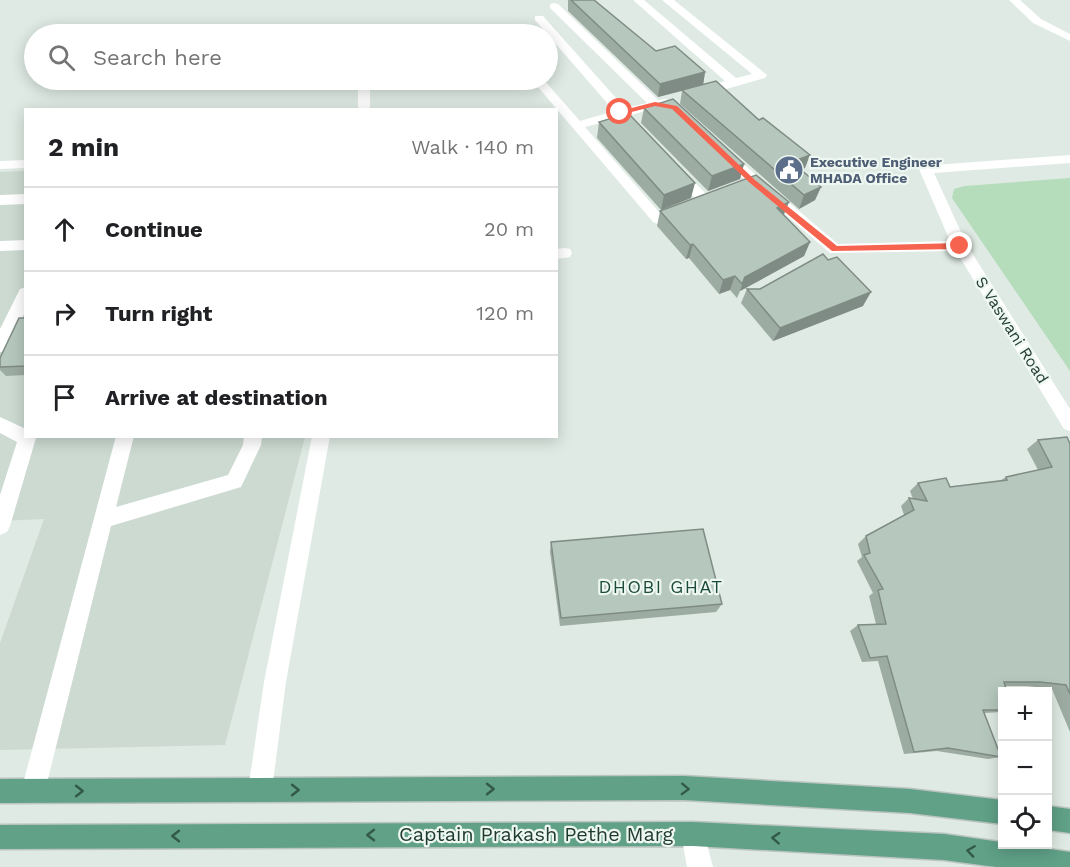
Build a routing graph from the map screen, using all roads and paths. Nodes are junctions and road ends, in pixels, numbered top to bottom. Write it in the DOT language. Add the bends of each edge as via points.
graph roads {
  1 [pos="638,0"];
  2 [pos="667,0"];
  3 [pos="1014,0"];
  4 [pos="564,3"];
  5 [pos="539,18"];
  6 [pos="544,24"];
  7 [pos="1070,38"];
  8 [pos="558,40"];
  9 [pos="734,83"];
  10 [pos="364,90"];
  11 [pos="547,90"];
  12 [pos="655,104"];
  13 [pos="364,108"];
  14 [pos="620,112"];
  15 [pos="692,124"];
  16 [pos="578,125"];
  17 [pos="651,145"];
  18 [pos="718,149"];
  19 [pos="1070,159"];
  20 [pos="666,161"];
  21 [pos="24,164"];
  22 [pos="0,165"];
  23 [pos="24,199"];
  24 [pos="0,200"];
  25 [pos="24,245"];
  26 [pos="0,246"];
  27 [pos="960,246"];
  28 [pos="24,295"];
  29 [pos="8,314"];
  30 [pos="0,346"];
  31 [pos="0,424"];
  32 [pos="1070,424"];
  33 [pos="24,436"];
  34 [pos="27,438"];
  35 [pos="124,438"];
  36 [pos="253,438"];
  37 [pos="321,438"];
  38 [pos="103,520"];
  39 [pos="0,526"];
  40 [pos="260,790"];
  41 [pos="0,791"];
  42 [pos="33,791"];
  43 [pos="998,812"];
  44 [pos="1052,818"];
  45 [pos="1070,820"];
  46 [pos="693,834"];
  47 [pos="0,837"];
  48 [pos="1070,865"];
  49 [pos="700,867"];
  1 -- 9 [label="street"];
  2 -- 9 [label="street" via="761,75"];
  3 -- 7 [label="street" via="1038,21"];
  4 -- 12 [label="street" via="554,6"];
  5 -- 6 [label="street"];
  8 -- 14 [label="street"];
  9 -- 12 [label="street"];
  10 -- 13 [label="street"];
  11 -- 16 [label="street"];
  12 -- 14 [label="street"];
  12 -- 15 [label="street" via="674,108"];
  14 -- 16 [label="street"];
  14 -- 17 [label="street"];
  16 -- 20 [label="street" via="658,219 710,199"];
  18 -- 27 [label="street" via="748,183 830,252"];
  19 -- 27 [label="street, S Vaswani Road" via="926,169"];
  21 -- 22 [label="street"];
  23 -- 24 [label="street"];
  25 -- 26 [label="street"];
  27 -- 32 [label="street, S Vaswani Road"];
  28 -- 29 [label="street"];
  29 -- 30 [label="street"];
  31 -- 33 [label="street"];
  34 -- 39 [label="street"];
  35 -- 38 [label="street"];
  36 -- 38 [label="street" via="234,482"];
  37 -- 40 [label="street" via="275,682"];
  38 -- 42 [label="street"];
  42 -- 40 [label="main road, one-way"];
  40 -- 43 [label="main road, one-way" via="684,788 910,801"];
  41 -- 42 [label="main road"];
  44 -- 45 [label="main road"];
  46 -- 47 [label="main road, Captain Prakash Pethe Marg, one-way"];
  48 -- 46 [label="main road, Captain Prakash Pethe Marg, one-way" via="944,847"];
  46 -- 49 [label="street"];
}
